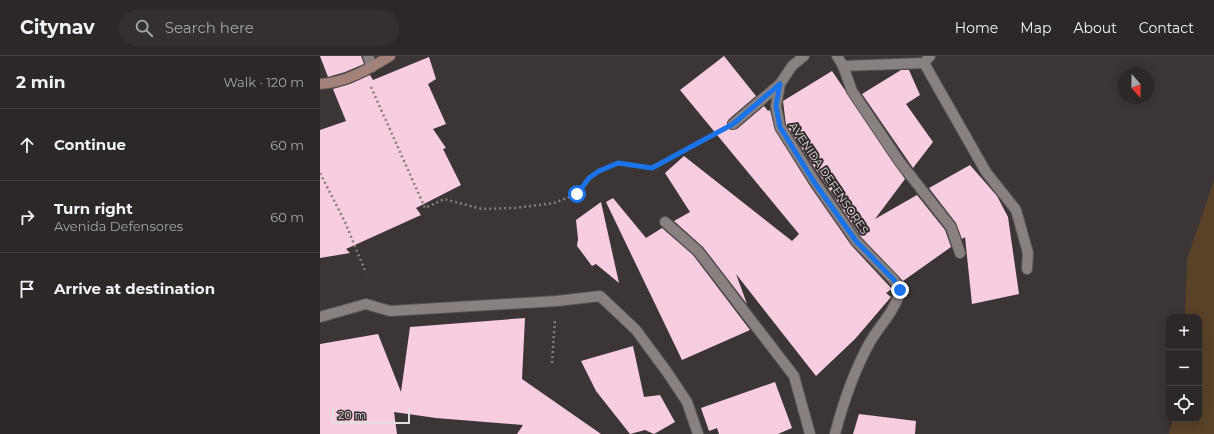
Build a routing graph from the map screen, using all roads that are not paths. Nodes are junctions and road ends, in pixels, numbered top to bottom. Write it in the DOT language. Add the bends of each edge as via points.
graph roads {
  1 [pos="368,56"];
  2 [pos="390,56"];
  3 [pos="804,56"];
  4 [pos="837,56"];
  5 [pos="927,60"];
  6 [pos="843,66"];
  7 [pos="372,67"];
  8 [pos="320,84"];
  9 [pos="780,84"];
  10 [pos="733,124"];
  11 [pos="665,222"];
  12 [pos="960,253"];
  13 [pos="1027,269"];
  14 [pos="320,317"];
  15 [pos="698,434"];
  16 [pos="810,434"];
  17 [pos="834,434"];
  1 -- 7 [label="street"];
  2 -- 7 [label="street"];
  3 -- 9 [label="street, AVENIDA DEFENSORES" via="792,66"];
  4 -- 6 [label="street"];
  5 -- 6 [label="street"];
  5 -- 13 [label="street" via="986,172 1016,210 1028,253"];
  6 -- 12 [label="street" via="852,91 899,161 951,227"];
  7 -- 8 [label="street" via="333,83"];
  9 -- 10 [label="street"];
  9 -- 17 [label="street, AVENIDA DEFENSORES" via="776,106 780,127 814,182 856,241 894,280 900,290 896,306 871,341 857,369"];
  11 -- 16 [label="street" via="698,251 794,376"];
  14 -- 15 [label="street" via="366,304 390,311 600,296 636,330 667,372 687,402"];
}
